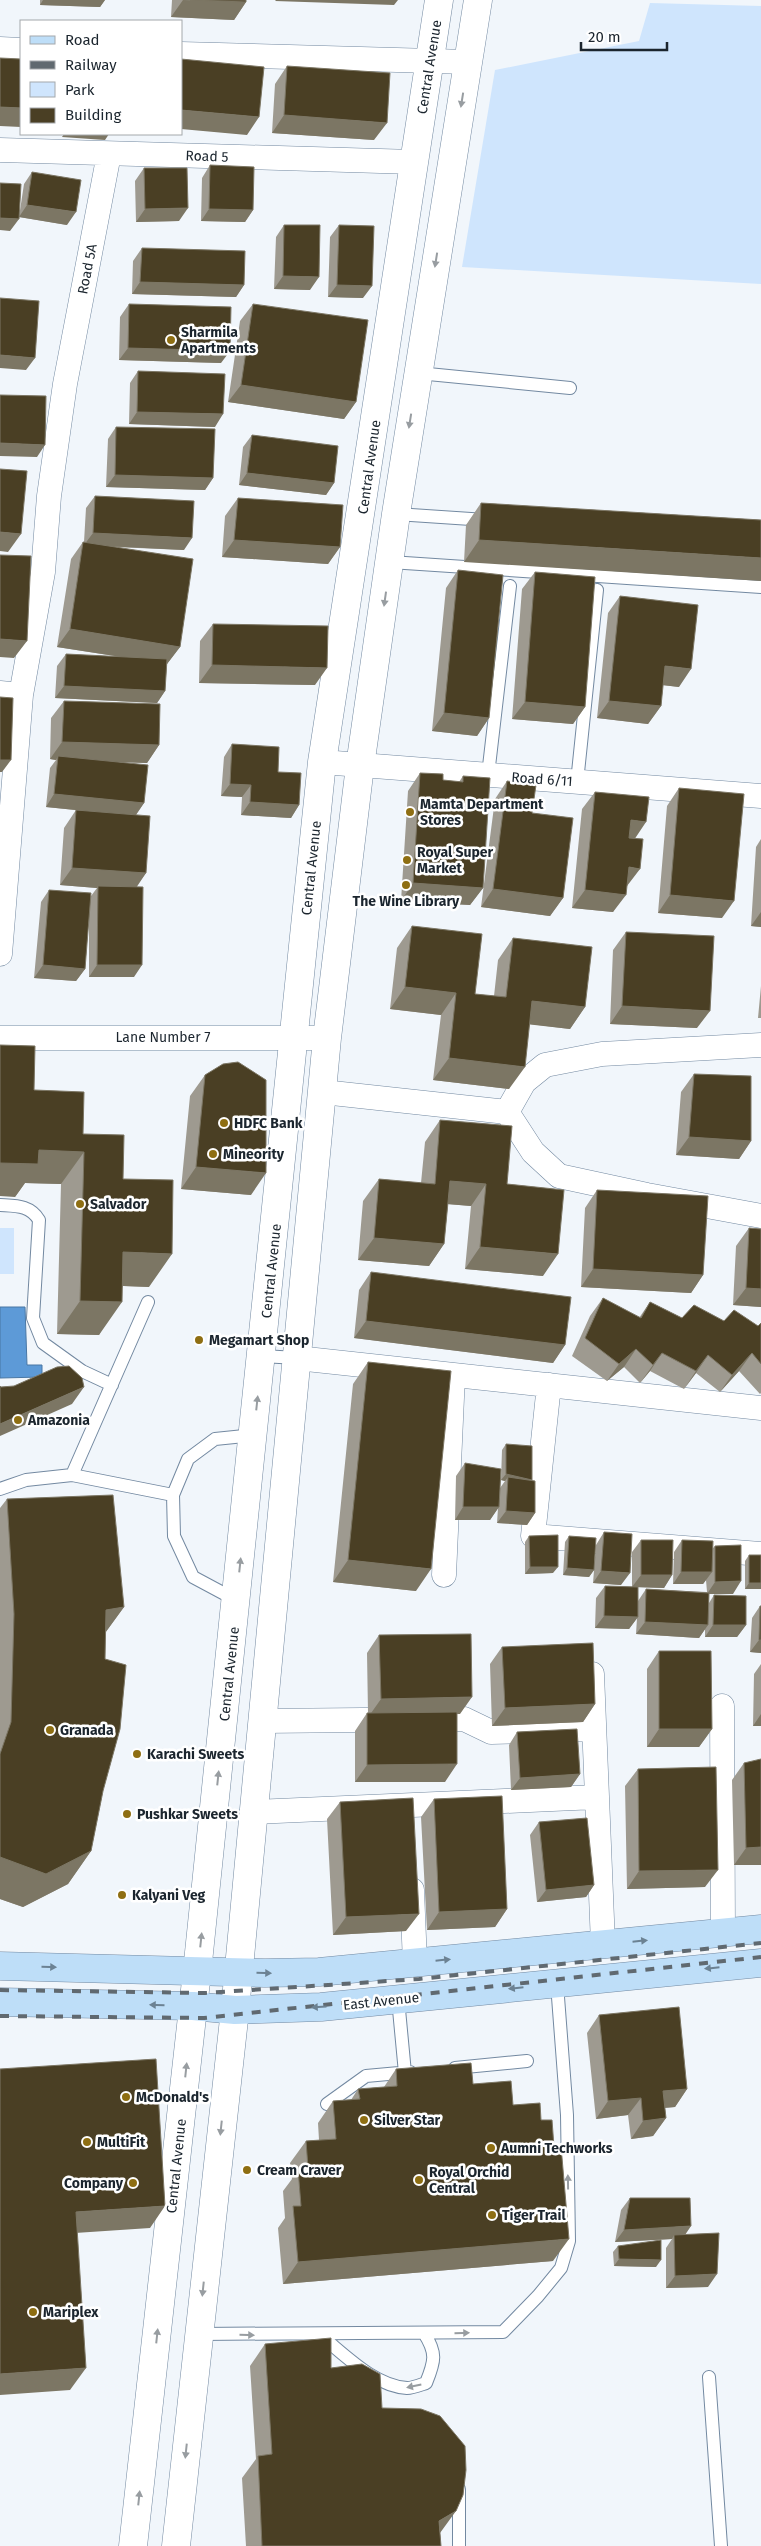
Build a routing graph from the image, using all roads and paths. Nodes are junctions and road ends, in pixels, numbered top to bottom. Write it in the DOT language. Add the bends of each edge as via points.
graph roads {
  1 [pos="439,0"];
  2 [pos="478,0"];
  3 [pos="0,49"];
  4 [pos="20,50"];
  5 [pos="182,54"];
  6 [pos="430,60"];
  7 [pos="468,62"];
  8 [pos="0,150"];
  9 [pos="109,154"];
  10 [pos="414,162"];
  11 [pos="418,373"];
  12 [pos="570,388"];
  13 [pos="396,514"];
  14 [pos="499,520"];
  15 [pos="390,562"];
  16 [pos="510,586"];
  17 [pos="761,587"];
  18 [pos="596,590"];
  19 [pos="10,694"];
  20 [pos="322,762"];
  21 [pos="360,766"];
  22 [pos="488,776"];
  23 [pos="577,782"];
  24 [pos="761,796"];
  25 [pos="0,954"];
  26 [pos="294,1037"];
  27 [pos="0,1038"];
  28 [pos="327,1038"];
  29 [pos="761,1045"];
  30 [pos="322,1092"];
  31 [pos="507,1112"];
  32 [pos="0,1204"];
  33 [pos="761,1216"];
  34 [pos="148,1302"];
  35 [pos="262,1356"];
  36 [pos="296,1358"];
  37 [pos="454,1375"];
  38 [pos="112,1385"];
  39 [pos="549,1385"];
  40 [pos="761,1408"];
  41 [pos="254,1435"];
  42 [pos="72,1475"];
  43 [pos="0,1489"];
  44 [pos="173,1495"];
  45 [pos="761,1554"];
  46 [pos="444,1575"];
  47 [pos="236,1600"];
  48 [pos="592,1670"];
  49 [pos="722,1706"];
  50 [pos="261,1721"];
  51 [pos="594,1729"];
  52 [pos="597,1797"];
  53 [pos="252,1812"];
  54 [pos="411,1864"];
  55 [pos="761,1929"];
  56 [pos="722,1933"];
  57 [pos="603,1944"];
  58 [pos="415,1963"];
  59 [pos="761,1963"];
  60 [pos="0,1966"];
  61 [pos="197,1972"];
  62 [pos="237,1973"];
  63 [pos="557,1984"];
  64 [pos="398,1999"];
  65 [pos="0,2002"];
  66 [pos="193,2006"];
  67 [pos="234,2010"];
  68 [pos="527,2061"];
  69 [pos="443,2069"];
  70 [pos="424,2071"];
  71 [pos="405,2073"];
  72 [pos="328,2104"];
  73 [pos="424,2333"];
  74 [pos="198,2334"];
  75 [pos="320,2335"];
  76 [pos="709,2377"];
  77 [pos="459,2478"];
  78 [pos="133,2546"];
  79 [pos="176,2546"];
  80 [pos="459,2546"];
  81 [pos="721,2546"];
  1 -- 6 [label="street, Central Avenue"];
  2 -- 7 [label="street"];
  3 -- 4 [label="street"];
  5 -- 6 [label="street"];
  6 -- 7 [label="street"];
  6 -- 10 [label="street, Central Avenue"];
  7 -- 11 [label="street, one-way"];
  8 -- 9 [label="street, Road 5"];
  9 -- 10 [label="street, Road 5"];
  9 -- 19 [label="street, Road 5A" via="65,384 49,496 43,572"];
  10 -- 20 [label="street, Central Avenue"];
  11 -- 12 [label="lane"];
  11 -- 13 [label="street, one-way"];
  13 -- 14 [label="lane"];
  13 -- 15 [label="street"];
  15 -- 17 [label="lane"];
  15 -- 21 [label="street, one-way"];
  16 -- 22 [label="lane"];
  18 -- 23 [label="lane"];
  19 -- 25 [label="street, Road 5A"];
  20 -- 21 [label="street, Road 6/11"];
  20 -- 26 [label="street, Central Avenue"];
  21 -- 22 [label="street, Road 6/11"];
  21 -- 28 [label="street"];
  22 -- 23 [label="street, Road 6/11"];
  23 -- 24 [label="street, Road 6/11"];
  26 -- 27 [label="street, Lane Number 7"];
  26 -- 28 [label="street, Lane Number 7"];
  26 -- 35 [label="street, Central Avenue"];
  28 -- 30 [label="street"];
  29 -- 31 [label="street" via="602,1054 545,1065 524,1082"];
  30 -- 31 [label="street"];
  30 -- 36 [label="street"];
  31 -- 33 [label="street" via="533,1152 559,1176"];
  32 -- 38 [label="lane" via="24,1207 34,1212 39,1220 33,1318 43,1343 82,1371"];
  34 -- 38 [label="lane"];
  35 -- 36 [label="lane"];
  41 -- 35 [label="street, Central Avenue, one-way"];
  36 -- 37 [label="street"];
  36 -- 50 [label="street"];
  37 -- 39 [label="street"];
  37 -- 46 [label="street"];
  38 -- 42 [label="lane"];
  39 -- 40 [label="street"];
  39 -- 45 [label="street" via="533,1536"];
  41 -- 44 [label="lane" via="215,1439 188,1459"];
  47 -- 41 [label="street, Central Avenue, one-way"];
  42 -- 43 [label="lane" via="26,1480"];
  42 -- 44 [label="lane"];
  44 -- 47 [label="lane" via="174,1536 193,1577"];
  61 -- 47 [label="street, Central Avenue, one-way"];
  48 -- 51 [label="street"];
  49 -- 56 [label="street"];
  50 -- 51 [label="street" via="464,1719 491,1732"];
  50 -- 53 [label="street"];
  51 -- 52 [label="street"];
  52 -- 53 [label="street" via="408,1815"];
  52 -- 57 [label="street"];
  53 -- 62 [label="street"];
  54 -- 58 [label="street"];
  55 -- 56 [label="main road"];
  57 -- 56 [label="main road, one-way"];
  58 -- 57 [label="main road, one-way"];
  62 -- 58 [label="main road, one-way" via="319,1972"];
  59 -- 63 [label="main road, East Avenue, one-way"];
  60 -- 61 [label="main road, one-way"];
  61 -- 62 [label="main road"];
  61 -- 66 [label="street, Central Avenue"];
  62 -- 67 [label="street"];
  63 -- 64 [label="main road, East Avenue, one-way"];
  73 -- 63 [label="lane, one-way" via="503,2332 561,2268 569,2241 567,2115"];
  64 -- 67 [label="main road, East Avenue, one-way" via="320,2007"];
  64 -- 71 [label="lane"];
  66 -- 65 [label="main road, East Avenue, one-way"];
  66 -- 67 [label="main road, East Avenue"];
  78 -- 66 [label="street, Central Avenue, one-way"];
  67 -- 74 [label="street, one-way"];
  68 -- 69 [label="lane"];
  70 -- 71 [label="lane"];
  71 -- 72 [label="lane" via="366,2076"];
  73 -- 75 [label="lane"];
  73 -- 75 [label="lane, one-way" via="434,2348 432,2369 426,2383 408,2388 389,2385"];
  74 -- 75 [label="lane, one-way"];
  74 -- 79 [label="street, one-way"];
  76 -- 81 [label="lane"];
  77 -- 80 [label="lane"];
}
